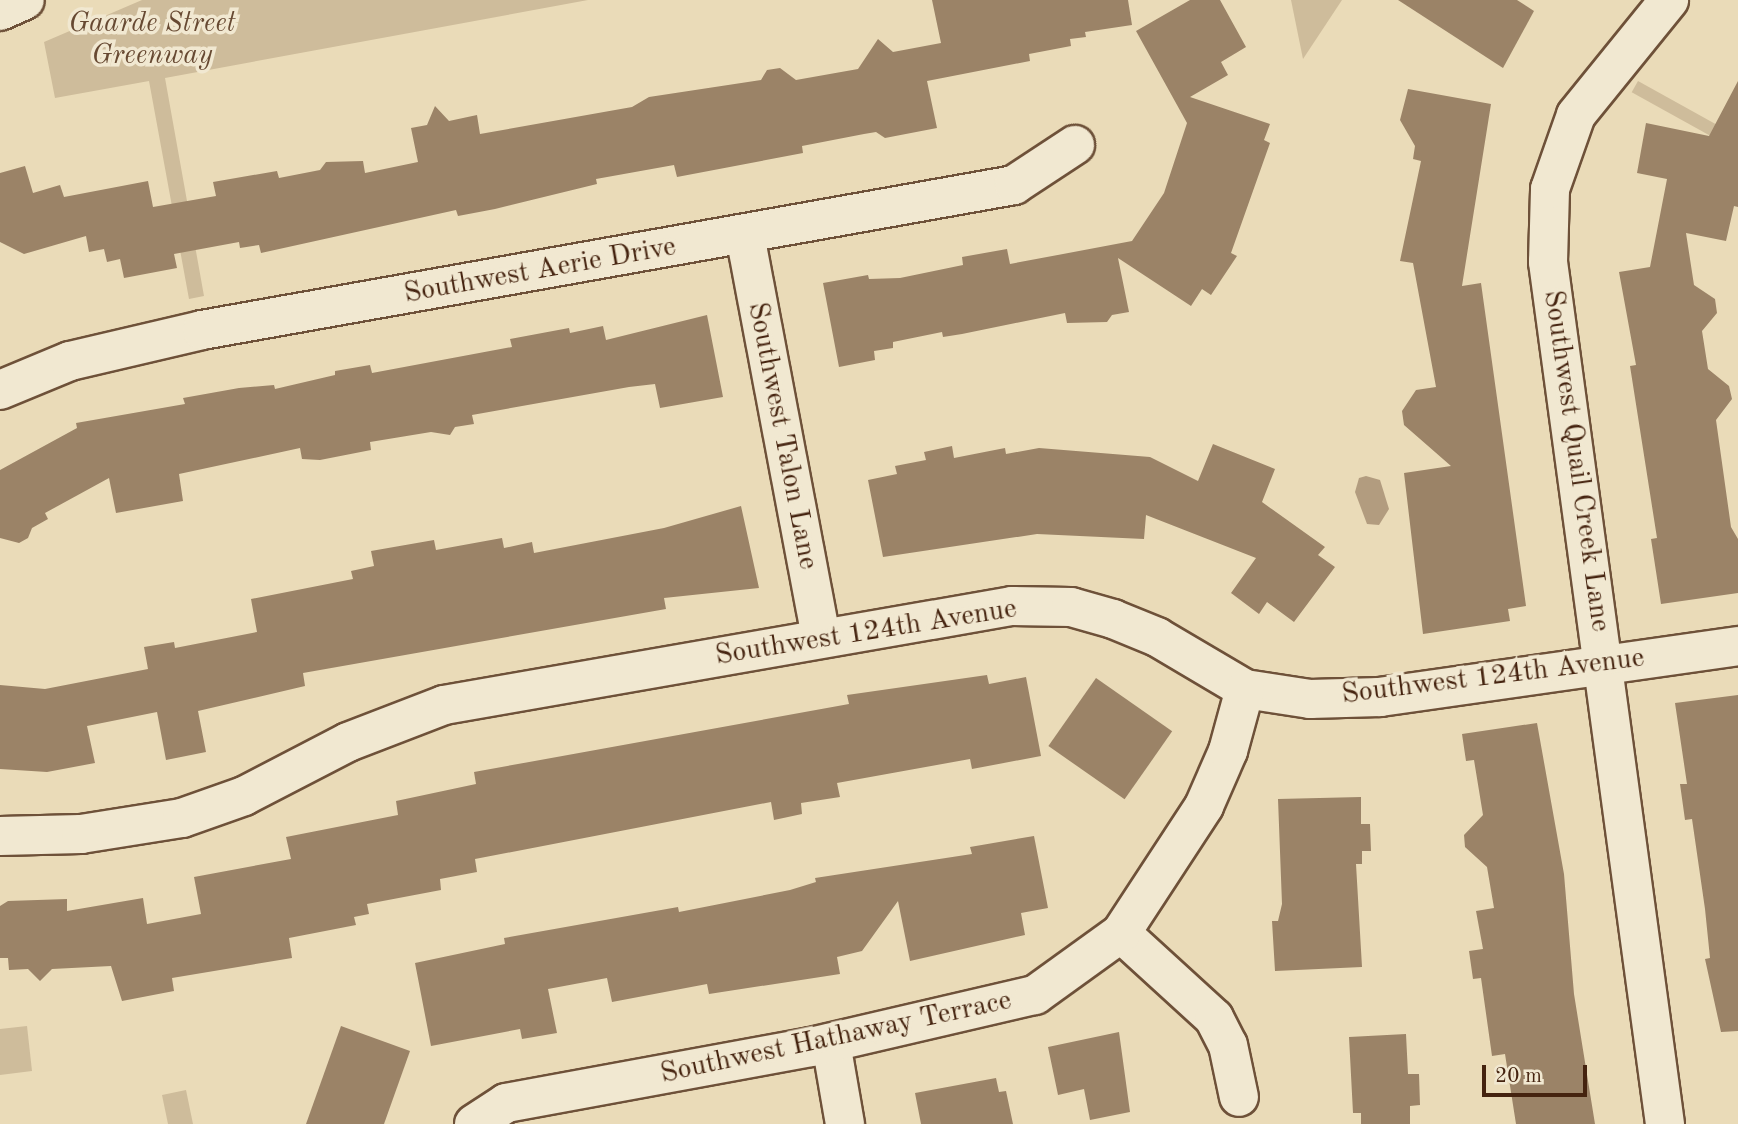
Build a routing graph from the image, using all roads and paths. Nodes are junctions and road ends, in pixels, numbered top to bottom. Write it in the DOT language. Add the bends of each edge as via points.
graph roads {
  1 [pos="25,0"];
  2 [pos="1670,0"];
  3 [pos="0,11"];
  4 [pos="1075,145"];
  5 [pos="745,235"];
  6 [pos="0,390"];
  7 [pos="821,637"];
  8 [pos="1738,646"];
  9 [pos="1605,664"];
  10 [pos="1245,689"];
  11 [pos="0,836"];
  12 [pos="1121,933"];
  13 [pos="831,1043"];
  14 [pos="1239,1097"];
  15 [pos="474,1124"];
  16 [pos="845,1124"];
  17 [pos="1665,1124"];
  1 -- 3 [label="street"];
  2 -- 9 [label="street, Southwest Quail Creek Lane" via="1576,115 1550,189 1548,262"];
  4 -- 5 [label="street, Southwest Aerie Drive" via="1014,185"];
  5 -- 6 [label="street, Southwest Aerie Drive" via="136,344 70,361"];
  5 -- 7 [label="street, Southwest Talon Lane"];
  7 -- 10 [label="street, Southwest 124th Avenue" via="1012,606 1071,607 1157,637"];
  7 -- 11 [label="street, Southwest 124th Avenue" via="444,705 348,742 244,796 182,818 80,834"];
  8 -- 9 [label="street, Southwest 124th Avenue"];
  9 -- 10 [label="street, Southwest 124th Avenue" via="1380,697 1310,699"];
  9 -- 17 [label="street, Southwest Quail Creek Lane"];
  10 -- 12 [label="street, Southwest Hathaway Terrace" via="1228,751 1204,806"];
  12 -- 13 [label="street, Southwest Hathaway Terrace" via="1035,995"];
  12 -- 14 [label="street" via="1214,1018 1228,1045"];
  13 -- 15 [label="street, Southwest Hathaway Terrace" via="506,1103"];
  13 -- 16 [label="street"];
}
